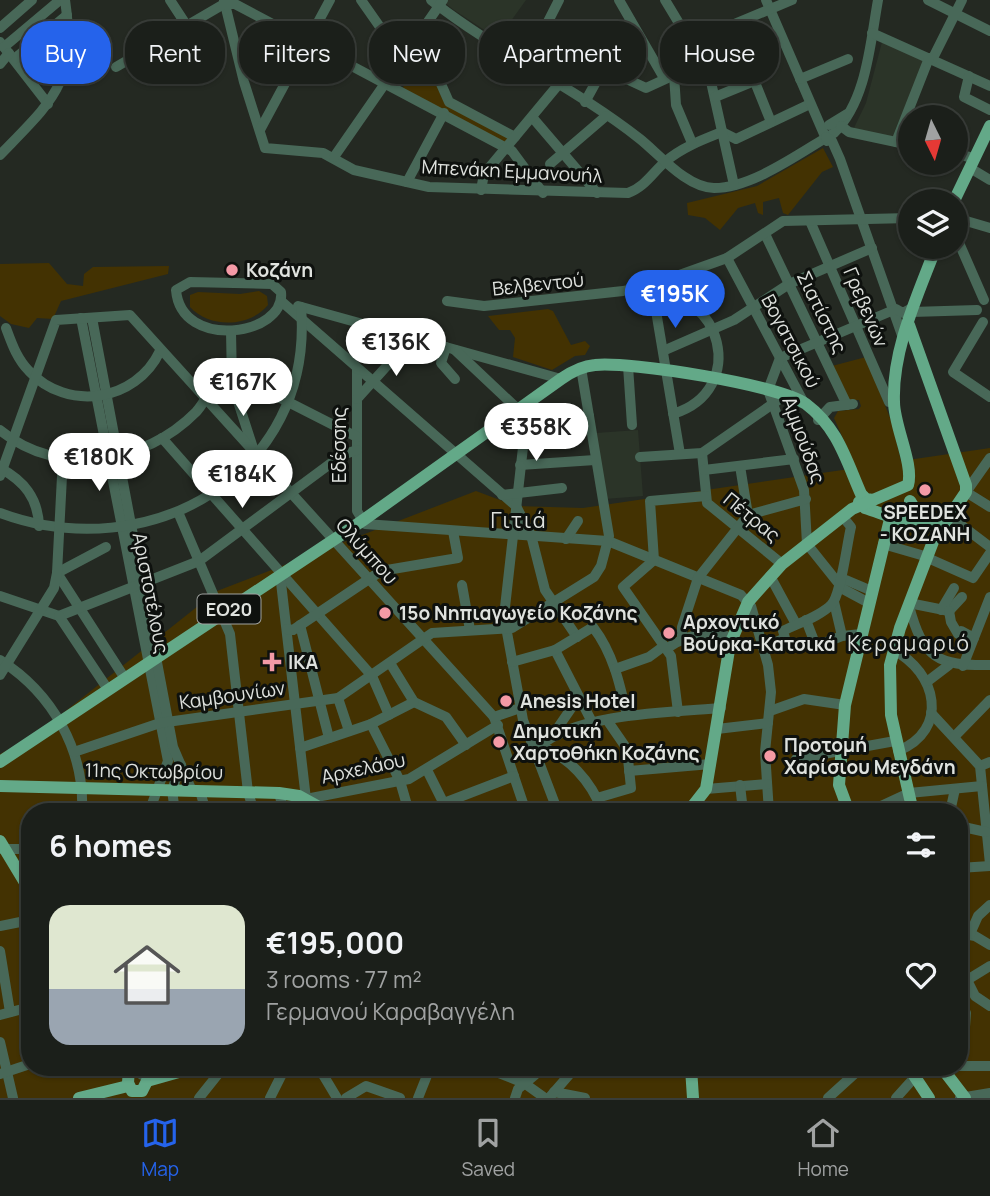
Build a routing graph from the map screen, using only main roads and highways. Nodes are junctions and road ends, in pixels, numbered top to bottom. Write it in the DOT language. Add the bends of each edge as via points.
graph roads {
  1 [pos="990,127"];
  2 [pos="960,189"];
  3 [pos="932,259"];
  4 [pos="908,330"];
  5 [pos="925,375"];
  6 [pos="786,395"];
  7 [pos="819,418"];
  8 [pos="895,493"];
  9 [pos="873,500"];
  10 [pos="910,501"];
  11 [pos="860,505"];
  12 [pos="895,516"];
  13 [pos="947,518"];
  14 [pos="926,525"];
  15 [pos="923,556"];
  16 [pos="3,756"];
  17 [pos="0,786"];
  18 [pos="313,803"];
  19 [pos="695,803"];
  20 [pos="846,803"];
  21 [pos="911,803"];
  22 [pos="2,846"];
  23 [pos="21,877"];
  24 [pos="163,1076"];
  25 [pos="692,1076"];
  26 [pos="913,1076"];
  27 [pos="950,1076"];
  28 [pos="137,1083"];
  29 [pos="963,1097"];
  30 [pos="79,1098"];
  31 [pos="693,1098"];
  32 [pos="929,1098"];
  1 -- 2 [label="main road"];
  3 -- 4 [label="main road"];
  4 -- 5 [label="main road"];
  4 -- 5 [label="main road"];
  4 -- 8 [label="main road" via="894,402 910,480 907,488"];
  5 -- 13 [label="main road" via="963,472 966,492"];
  6 -- 7 [label="main road, ΕΟ20"];
  6 -- 7 [label="main road, ΕΟ20" via="804,402"];
  6 -- 16 [label="main road, ΕΟ20" via="628,366 580,368 561,379 525,413 60,723"];
  7 -- 9 [label="main road, ΕΟ20" via="838,437 862,495"];
  7 -- 11 [label="main road, ΕΟ20" via="831,434"];
  8 -- 9 [label="main road"];
  8 -- 10 [label="main road"];
  8 -- 12 [label="main road" via="886,503"];
  9 -- 11 [label="main road"];
  10 -- 12 [label="main road" via="908,512"];
  10 -- 14 [label="main road"];
  11 -- 12 [label="main road"];
  11 -- 19 [label="main road" via="782,564 748,602 732,638 706,789"];
  12 -- 14 [label="main road"];
  12 -- 20 [label="main road" via="883,544 845,705 839,786"];
  13 -- 14 [label="main road"];
  13 -- 15 [label="main road"];
  14 -- 15 [label="main road"];
  15 -- 21 [label="main road" via="893,650 889,679 897,746"];
  17 -- 18 [label="main road, 11ης Οκτωβρίου" via="279,793"];
  22 -- 23 [label="main road"];
  24 -- 28 [label="main road"];
  25 -- 31 [label="main road"];
  26 -- 32 [label="main road"];
  27 -- 29 [label="main road"];
  28 -- 30 [label="main road"];
}
